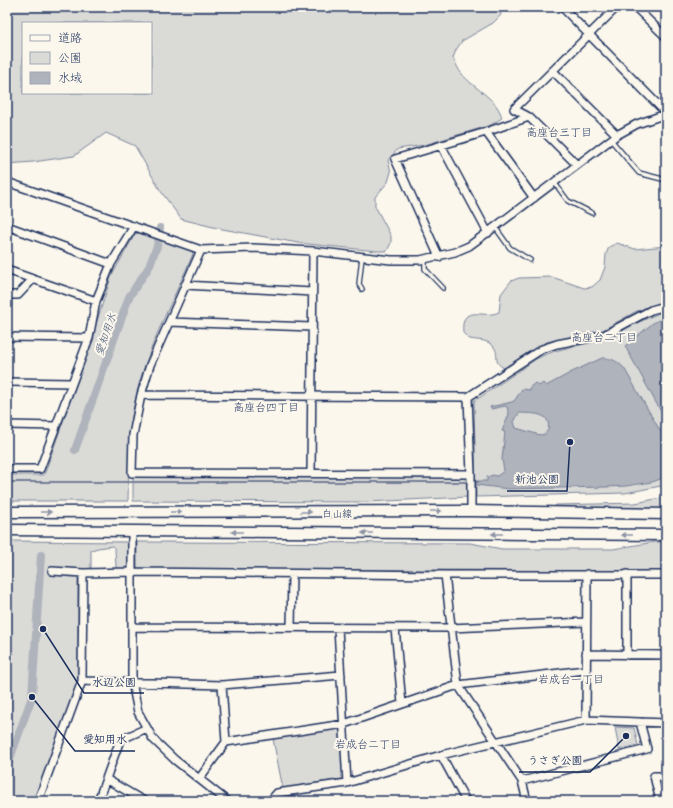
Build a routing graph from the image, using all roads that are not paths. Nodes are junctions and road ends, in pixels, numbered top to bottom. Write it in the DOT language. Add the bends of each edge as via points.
graph roads {
  1 [pos="562,7"];
  2 [pos="617,7"];
  3 [pos="635,7"];
  4 [pos="589,35"];
  5 [pos="666,37"];
  6 [pos="553,71"];
  7 [pos="666,114"];
  8 [pos="529,117"];
  9 [pos="486,132"];
  10 [pos="617,135"];
  11 [pos="610,140"];
  12 [pos="441,145"];
  13 [pos="577,165"];
  14 [pos="666,180"];
  15 [pos="7,182"];
  16 [pos="554,182"];
  17 [pos="534,198"];
  18 [pos="592,213"];
  19 [pos="7,226"];
  20 [pos="134,226"];
  21 [pos="495,227"];
  22 [pos="488,233"];
  23 [pos="200,250"];
  24 [pos="313,251"];
  25 [pos="362,257"];
  26 [pos="439,257"];
  27 [pos="425,259"];
  28 [pos="530,260"];
  29 [pos="111,264"];
  30 [pos="7,270"];
  31 [pos="33,279"];
  32 [pos="185,285"];
  33 [pos="443,288"];
  34 [pos="362,289"];
  35 [pos="312,292"];
  36 [pos="7,295"];
  37 [pos="96,301"];
  38 [pos="666,306"];
  39 [pos="169,322"];
  40 [pos="312,327"];
  41 [pos="7,338"];
  42 [pos="89,338"];
  43 [pos="7,382"];
  44 [pos="72,383"];
  45 [pos="141,395"];
  46 [pos="312,396"];
  47 [pos="468,397"];
  48 [pos="7,425"];
  49 [pos="56,426"];
  50 [pos="7,469"];
  51 [pos="311,473"];
  52 [pos="471,474"];
  53 [pos="471,511"];
  54 [pos="7,512"];
  55 [pos="666,514"];
  56 [pos="7,530"];
  57 [pos="132,532"];
  58 [pos="666,535"];
  59 [pos="52,571"];
  60 [pos="132,572"];
  61 [pos="83,573"];
  62 [pos="292,574"];
  63 [pos="587,574"];
  64 [pos="627,574"];
  65 [pos="445,575"];
  66 [pos="666,575"];
  67 [pos="586,622"];
  68 [pos="133,627"];
  69 [pos="291,627"];
  70 [pos="338,628"];
  71 [pos="395,628"];
  72 [pos="450,628"];
  73 [pos="586,654"];
  74 [pos="627,654"];
  75 [pos="666,654"];
  76 [pos="585,670"];
  77 [pos="341,676"];
  78 [pos="82,681"];
  79 [pos="132,682"];
  80 [pos="222,685"];
  81 [pos="458,685"];
  82 [pos="402,704"];
  83 [pos="586,720"];
  84 [pos="640,722"];
  85 [pos="666,723"];
  86 [pos="344,724"];
  87 [pos="147,728"];
  88 [pos="496,741"];
  89 [pos="226,742"];
  90 [pos="441,755"];
  91 [pos="666,776"];
  92 [pos="199,779"];
  93 [pos="106,780"];
  94 [pos="522,782"];
  95 [pos="347,783"];
  96 [pos="38,801"];
  97 [pos="98,801"];
  98 [pos="144,801"];
  99 [pos="226,801"];
  100 [pos="270,801"];
  101 [pos="466,801"];
  102 [pos="527,801"];
  103 [pos="660,801"];
  1 -- 4 [label="street"];
  2 -- 4 [label="street"];
  3 -- 5 [label="street"];
  4 -- 6 [label="street"];
  4 -- 7 [label="street"];
  6 -- 8 [label="street" via="514,109"];
  6 -- 10 [label="street"];
  7 -- 10 [label="street" via="637,124"];
  8 -- 9 [label="street"];
  8 -- 13 [label="street"];
  9 -- 12 [label="street"];
  9 -- 17 [label="street"];
  10 -- 11 [label="street"];
  11 -- 13 [label="street"];
  11 -- 14 [label="lane" via="638,173"];
  12 -- 22 [label="street"];
  12 -- 26 [label="street" via="395,159"];
  13 -- 16 [label="street"];
  15 -- 20 [label="street"];
  16 -- 17 [label="street"];
  16 -- 18 [label="lane" via="568,202"];
  17 -- 21 [label="street"];
  19 -- 29 [label="street"];
  20 -- 23 [label="street"];
  20 -- 29 [label="street"];
  21 -- 22 [label="street"];
  21 -- 28 [label="lane" via="510,248"];
  22 -- 26 [label="street" via="469,246"];
  23 -- 24 [label="street" via="253,248"];
  23 -- 32 [label="street"];
  24 -- 25 [label="street"];
  24 -- 35 [label="street"];
  25 -- 27 [label="street" via="391,260"];
  25 -- 34 [label="lane"];
  26 -- 27 [label="street"];
  27 -- 33 [label="lane" via="425,269"];
  29 -- 37 [label="street"];
  30 -- 31 [label="street"];
  31 -- 36 [label="street" via="18,295"];
  31 -- 37 [label="street"];
  32 -- 35 [label="street"];
  32 -- 39 [label="street"];
  35 -- 40 [label="street"];
  37 -- 42 [label="street"];
  38 -- 47 [label="street" via="651,310 604,335 542,349"];
  39 -- 40 [label="street"];
  39 -- 45 [label="street" via="150,365"];
  40 -- 46 [label="street"];
  41 -- 42 [label="street"];
  42 -- 44 [label="street"];
  43 -- 44 [label="street"];
  44 -- 49 [label="street"];
  45 -- 46 [label="street"];
  45 -- 51 [label="street" via="133,435 132,473"];
  46 -- 47 [label="street"];
  46 -- 51 [label="street"];
  47 -- 52 [label="street"];
  48 -- 49 [label="street"];
  49 -- 50 [label="street" via="40,469"];
  51 -- 52 [label="street"];
  52 -- 53 [label="street"];
  54 -- 53 [label="street, 白山線, one-way"];
  53 -- 55 [label="street, 白山線"];
  56 -- 57 [label="street, 白山線"];
  58 -- 57 [label="street, 白山線, one-way"];
  57 -- 60 [label="street"];
  59 -- 61 [label="street"];
  60 -- 61 [label="street"];
  60 -- 62 [label="street"];
  60 -- 68 [label="street"];
  61 -- 78 [label="street"];
  62 -- 65 [label="street"];
  62 -- 69 [label="street"];
  63 -- 64 [label="street"];
  63 -- 65 [label="street"];
  63 -- 67 [label="street"];
  64 -- 66 [label="street"];
  64 -- 74 [label="street"];
  65 -- 72 [label="street"];
  67 -- 72 [label="street"];
  67 -- 73 [label="street"];
  68 -- 69 [label="street"];
  68 -- 79 [label="street"];
  69 -- 70 [label="street"];
  70 -- 71 [label="street"];
  70 -- 77 [label="street"];
  71 -- 72 [label="street"];
  71 -- 82 [label="street"];
  72 -- 81 [label="street"];
  73 -- 74 [label="street"];
  73 -- 76 [label="street"];
  74 -- 75 [label="street"];
  76 -- 81 [label="street"];
  76 -- 83 [label="street"];
  77 -- 80 [label="street"];
  77 -- 86 [label="street"];
  78 -- 79 [label="street"];
  78 -- 96 [label="street"];
  79 -- 80 [label="street"];
  79 -- 87 [label="street" via="138,712"];
  80 -- 89 [label="street"];
  81 -- 82 [label="street"];
  81 -- 88 [label="street"];
  82 -- 86 [label="street"];
  83 -- 84 [label="street"];
  83 -- 88 [label="street"];
  84 -- 85 [label="street"];
  84 -- 94 [label="street" via="647,749"];
  86 -- 89 [label="street"];
  86 -- 95 [label="street"];
  87 -- 92 [label="street" via="153,739"];
  87 -- 93 [label="street" via="120,740"];
  88 -- 90 [label="street"];
  88 -- 94 [label="street"];
  89 -- 92 [label="street"];
  90 -- 95 [label="street"];
  90 -- 101 [label="street"];
  91 -- 103 [label="street" via="654,776"];
  92 -- 99 [label="street"];
  93 -- 97 [label="street"];
  93 -- 98 [label="street"];
  94 -- 102 [label="street"];
  95 -- 100 [label="street" via="277,793"];
}
